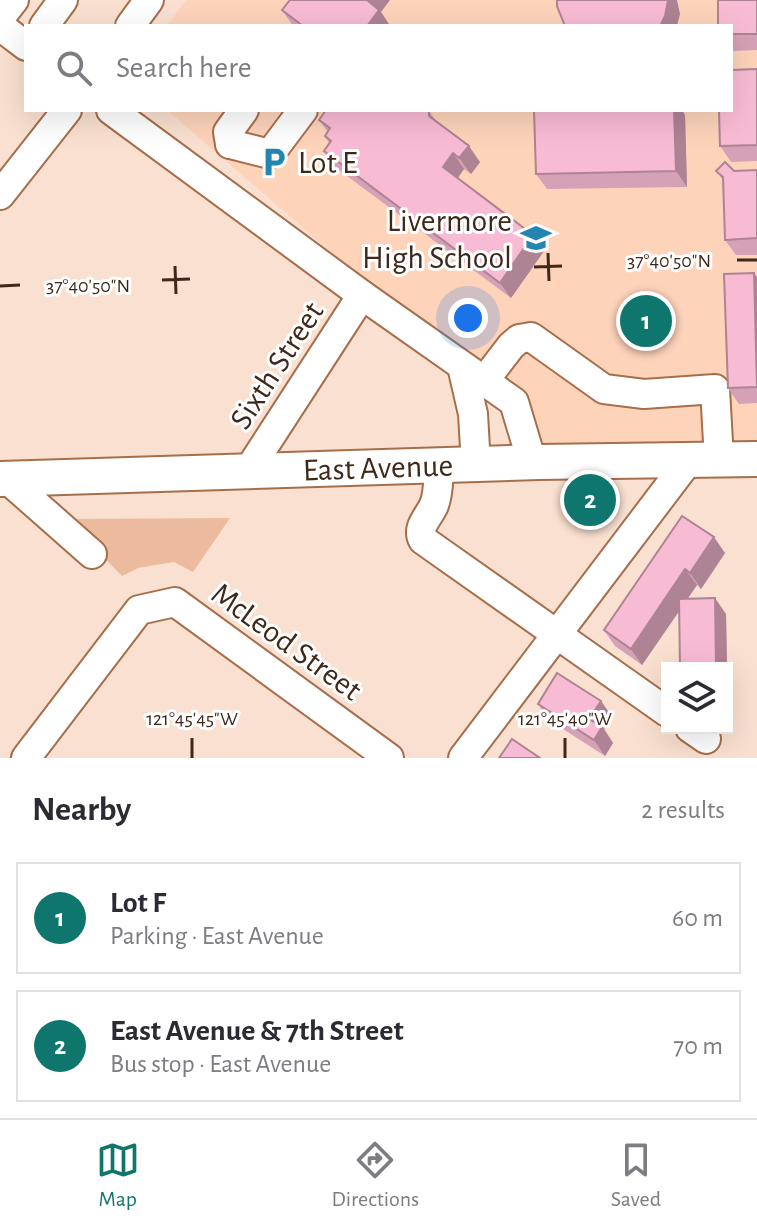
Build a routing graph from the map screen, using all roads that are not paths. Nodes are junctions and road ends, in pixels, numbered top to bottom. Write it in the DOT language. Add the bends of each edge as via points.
graph roads {
  1 [pos="14,0"];
  2 [pos="63,0"];
  3 [pos="149,0"];
  4 [pos="0,18"];
  5 [pos="45,24"];
  6 [pos="131,24"];
  7 [pos="0,26"];
  8 [pos="24,44"];
  9 [pos="65,112"];
  10 [pos="114,112"];
  11 [pos="243,112"];
  12 [pos="302,112"];
  13 [pos="230,144"];
  14 [pos="202,177"];
  15 [pos="0,195"];
  16 [pos="362,295"];
  17 [pos="473,373"];
  18 [pos="757,459"];
  19 [pos="704,460"];
  20 [pos="532,462"];
  21 [pos="476,465"];
  22 [pos="439,466"];
  23 [pos="248,471"];
  24 [pos="3,479"];
  25 [pos="92,554"];
  26 [pos="557,634"];
  27 [pos="661,708"];
  28 [pos="26,758"];
  29 [pos="389,758"];
  30 [pos="463,758"];
  1 -- 4 [label="street"];
  2 -- 5 [label="street"];
  3 -- 6 [label="street"];
  7 -- 8 [label="street"];
  9 -- 15 [label="street"];
  10 -- 14 [label="street"];
  11 -- 13 [label="street" via="228,132"];
  12 -- 13 [label="street" via="270,154"];
  13 -- 14 [label="street"];
  14 -- 16 [label="street"];
  16 -- 17 [label="street"];
  16 -- 23 [label="street, Sixth Street"];
  17 -- 19 [label="street" via="519,339 531,337 604,389 644,394 715,389"];
  17 -- 20 [label="street" via="514,402"];
  17 -- 21 [label="street"];
  18 -- 19 [label="main road, East Avenue"];
  19 -- 20 [label="main road, East Avenue"];
  19 -- 26 [label="street"];
  20 -- 21 [label="main road, East Avenue"];
  21 -- 22 [label="main road, East Avenue"];
  22 -- 23 [label="main road, East Avenue"];
  22 -- 26 [label="street" via="437,499 420,536"];
  23 -- 24 [label="main road, East Avenue"];
  24 -- 25 [label="street"];
  26 -- 27 [label="street"];
  26 -- 30 [label="street"];
  28 -- 29 [label="street, McLeod Street" via="139,610 175,602"];
}
